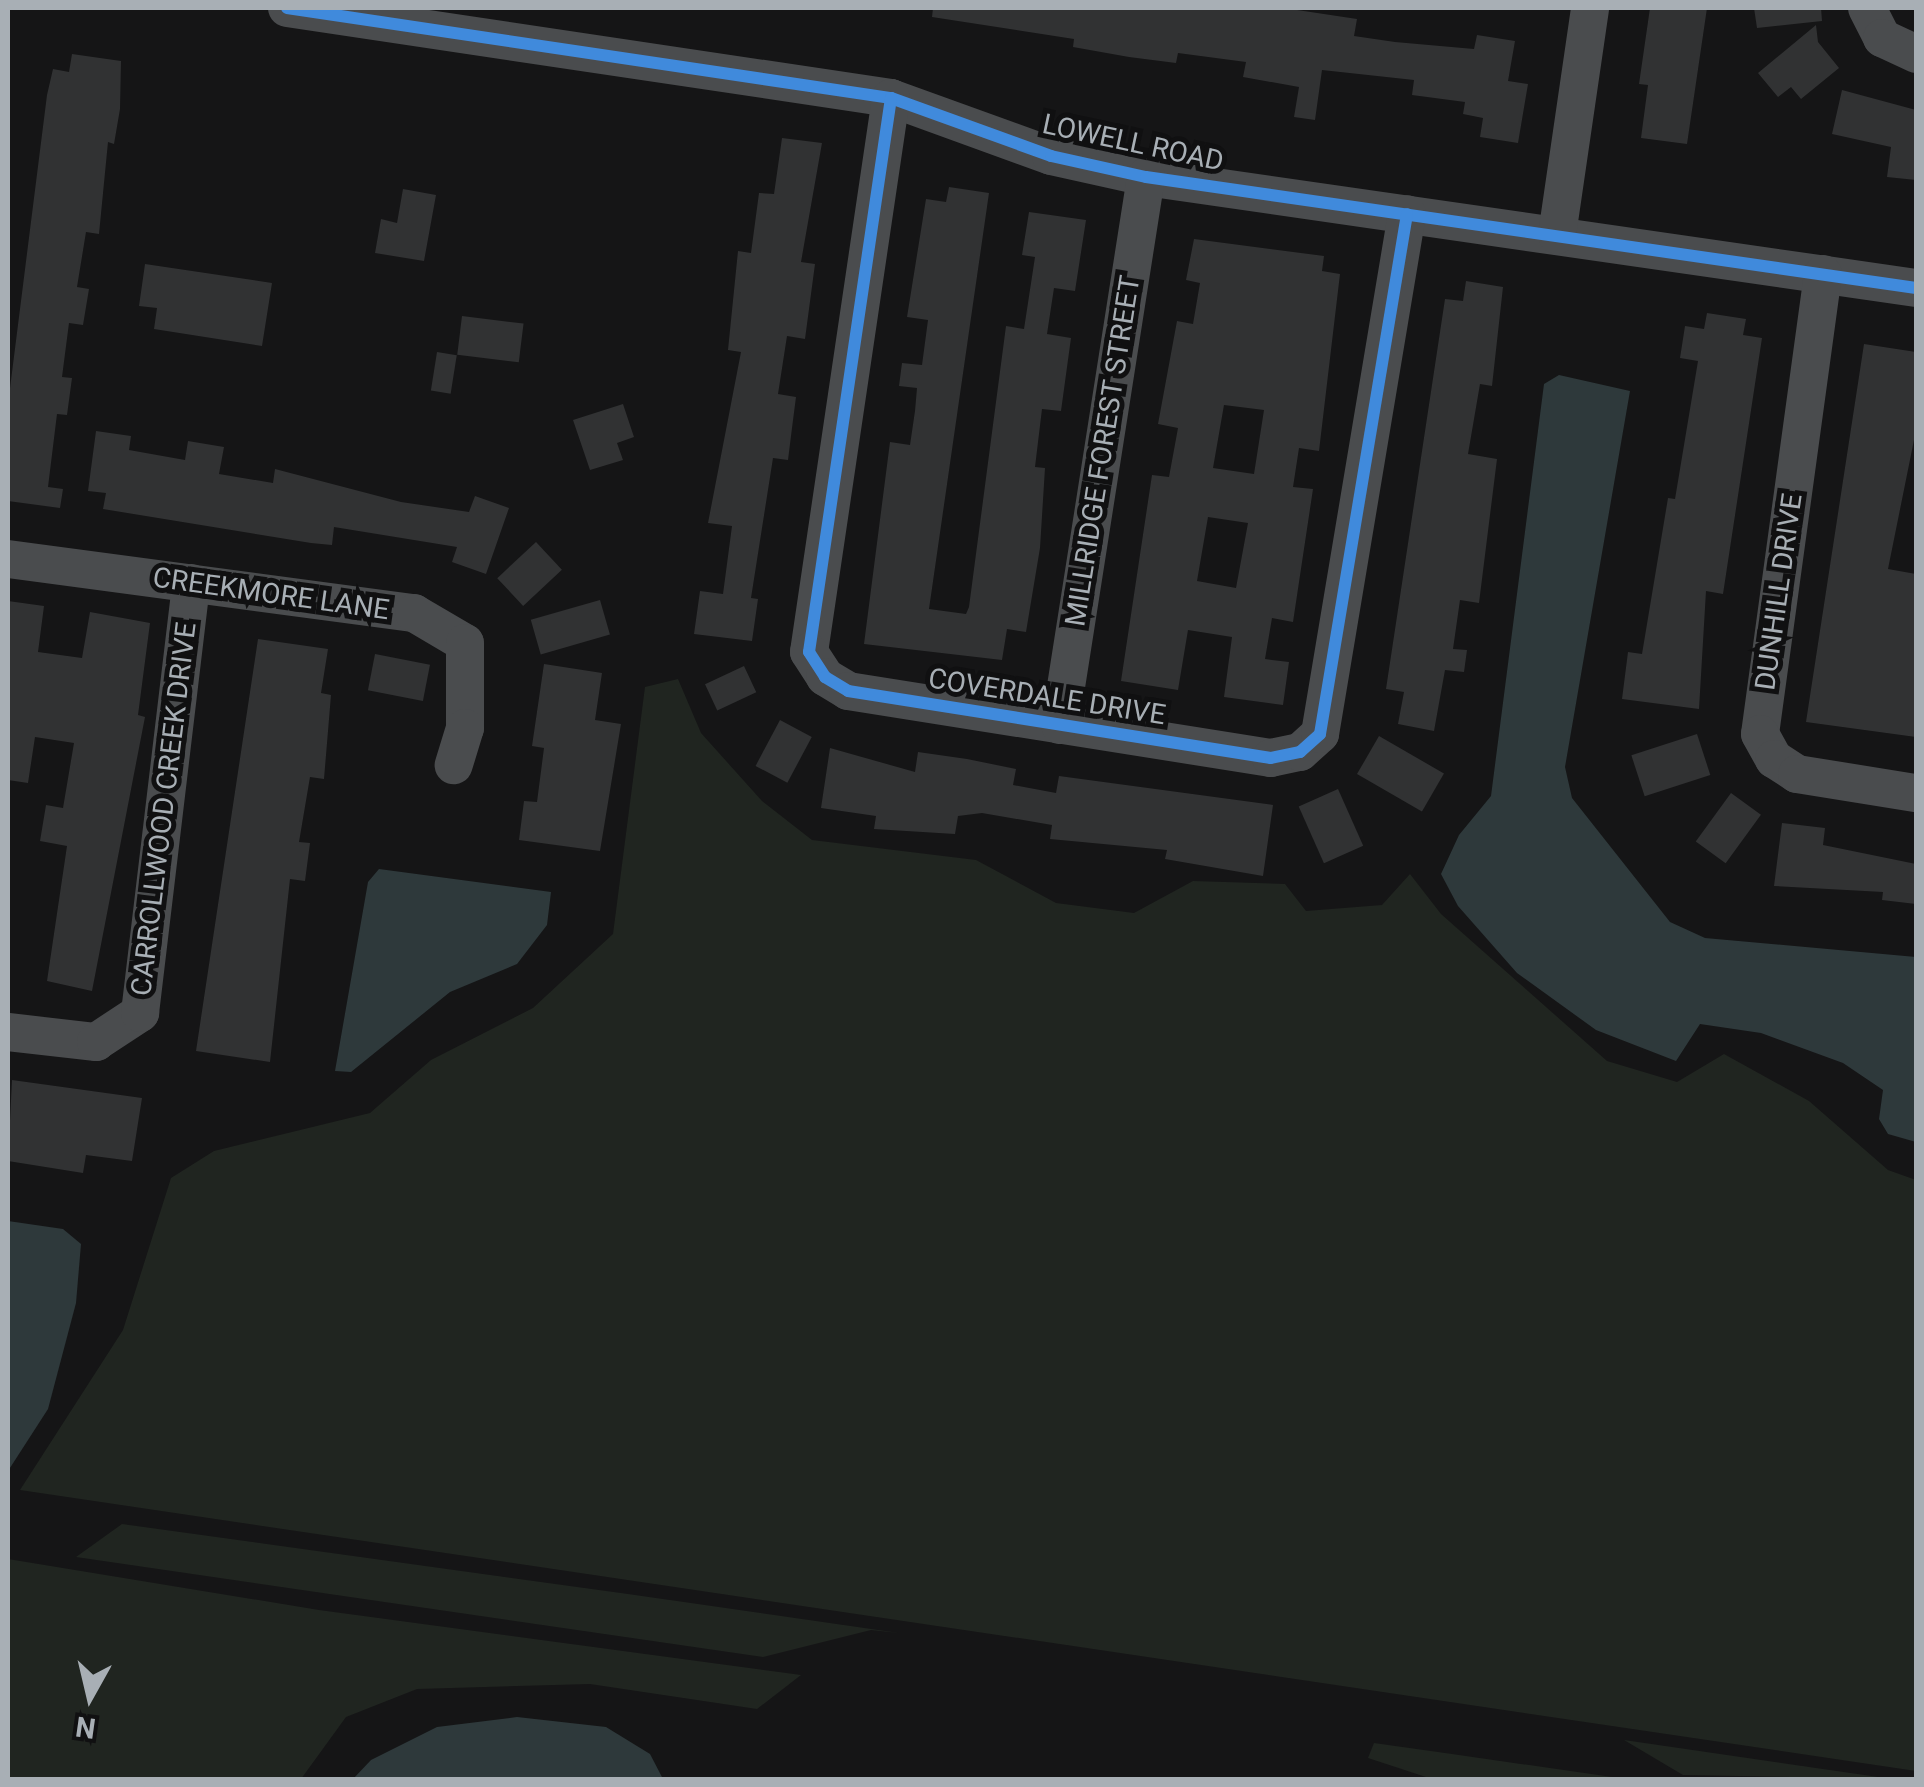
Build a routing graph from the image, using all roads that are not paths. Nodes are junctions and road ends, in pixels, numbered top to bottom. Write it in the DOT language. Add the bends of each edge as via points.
graph roads {
  1 [pos="287,8"];
  2 [pos="1590,8"];
  3 [pos="1867,8"];
  4 [pos="1916,54"];
  5 [pos="891,98"];
  6 [pos="1146,177"];
  7 [pos="1407,214"];
  8 [pos="1558,235"];
  9 [pos="1823,274"];
  10 [pos="1916,288"];
  11 [pos="8,560"];
  12 [pos="191,583"];
  13 [pos="1060,725"];
  14 [pos="454,765"];
  15 [pos="1916,793"];
  16 [pos="8,1032"];
  1 -- 5 [label="street, LOWELL ROAD"];
  2 -- 8 [label="street"];
  3 -- 4 [label="street" via="1882,38"];
  5 -- 6 [label="street, LOWELL ROAD" via="1051,156"];
  5 -- 13 [label="street, COVERDALE DRIVE" via="810,652 824,677 848,691"];
  6 -- 7 [label="street, LOWELL ROAD"];
  6 -- 13 [label="street, MILLRIDGE FOREST STREET"];
  7 -- 8 [label="street, LOWELL ROAD"];
  7 -- 13 [label="street, COVERDALE DRIVE" via="1320,734 1300,752 1272,758"];
  8 -- 9 [label="street, LOWELL ROAD"];
  9 -- 10 [label="street, LOWELL ROAD"];
  9 -- 15 [label="street, DUNHILL DRIVE" via="1760,734 1774,760 1797,774"];
  11 -- 12 [label="street, CREEKMORE LANE"];
  12 -- 14 [label="street, CREEKMORE LANE" via="414,613 464,643 465,728"];
  12 -- 16 [label="street, CARROLLWOOD CREEK DRIVE" via="140,1013 96,1042"];
}
